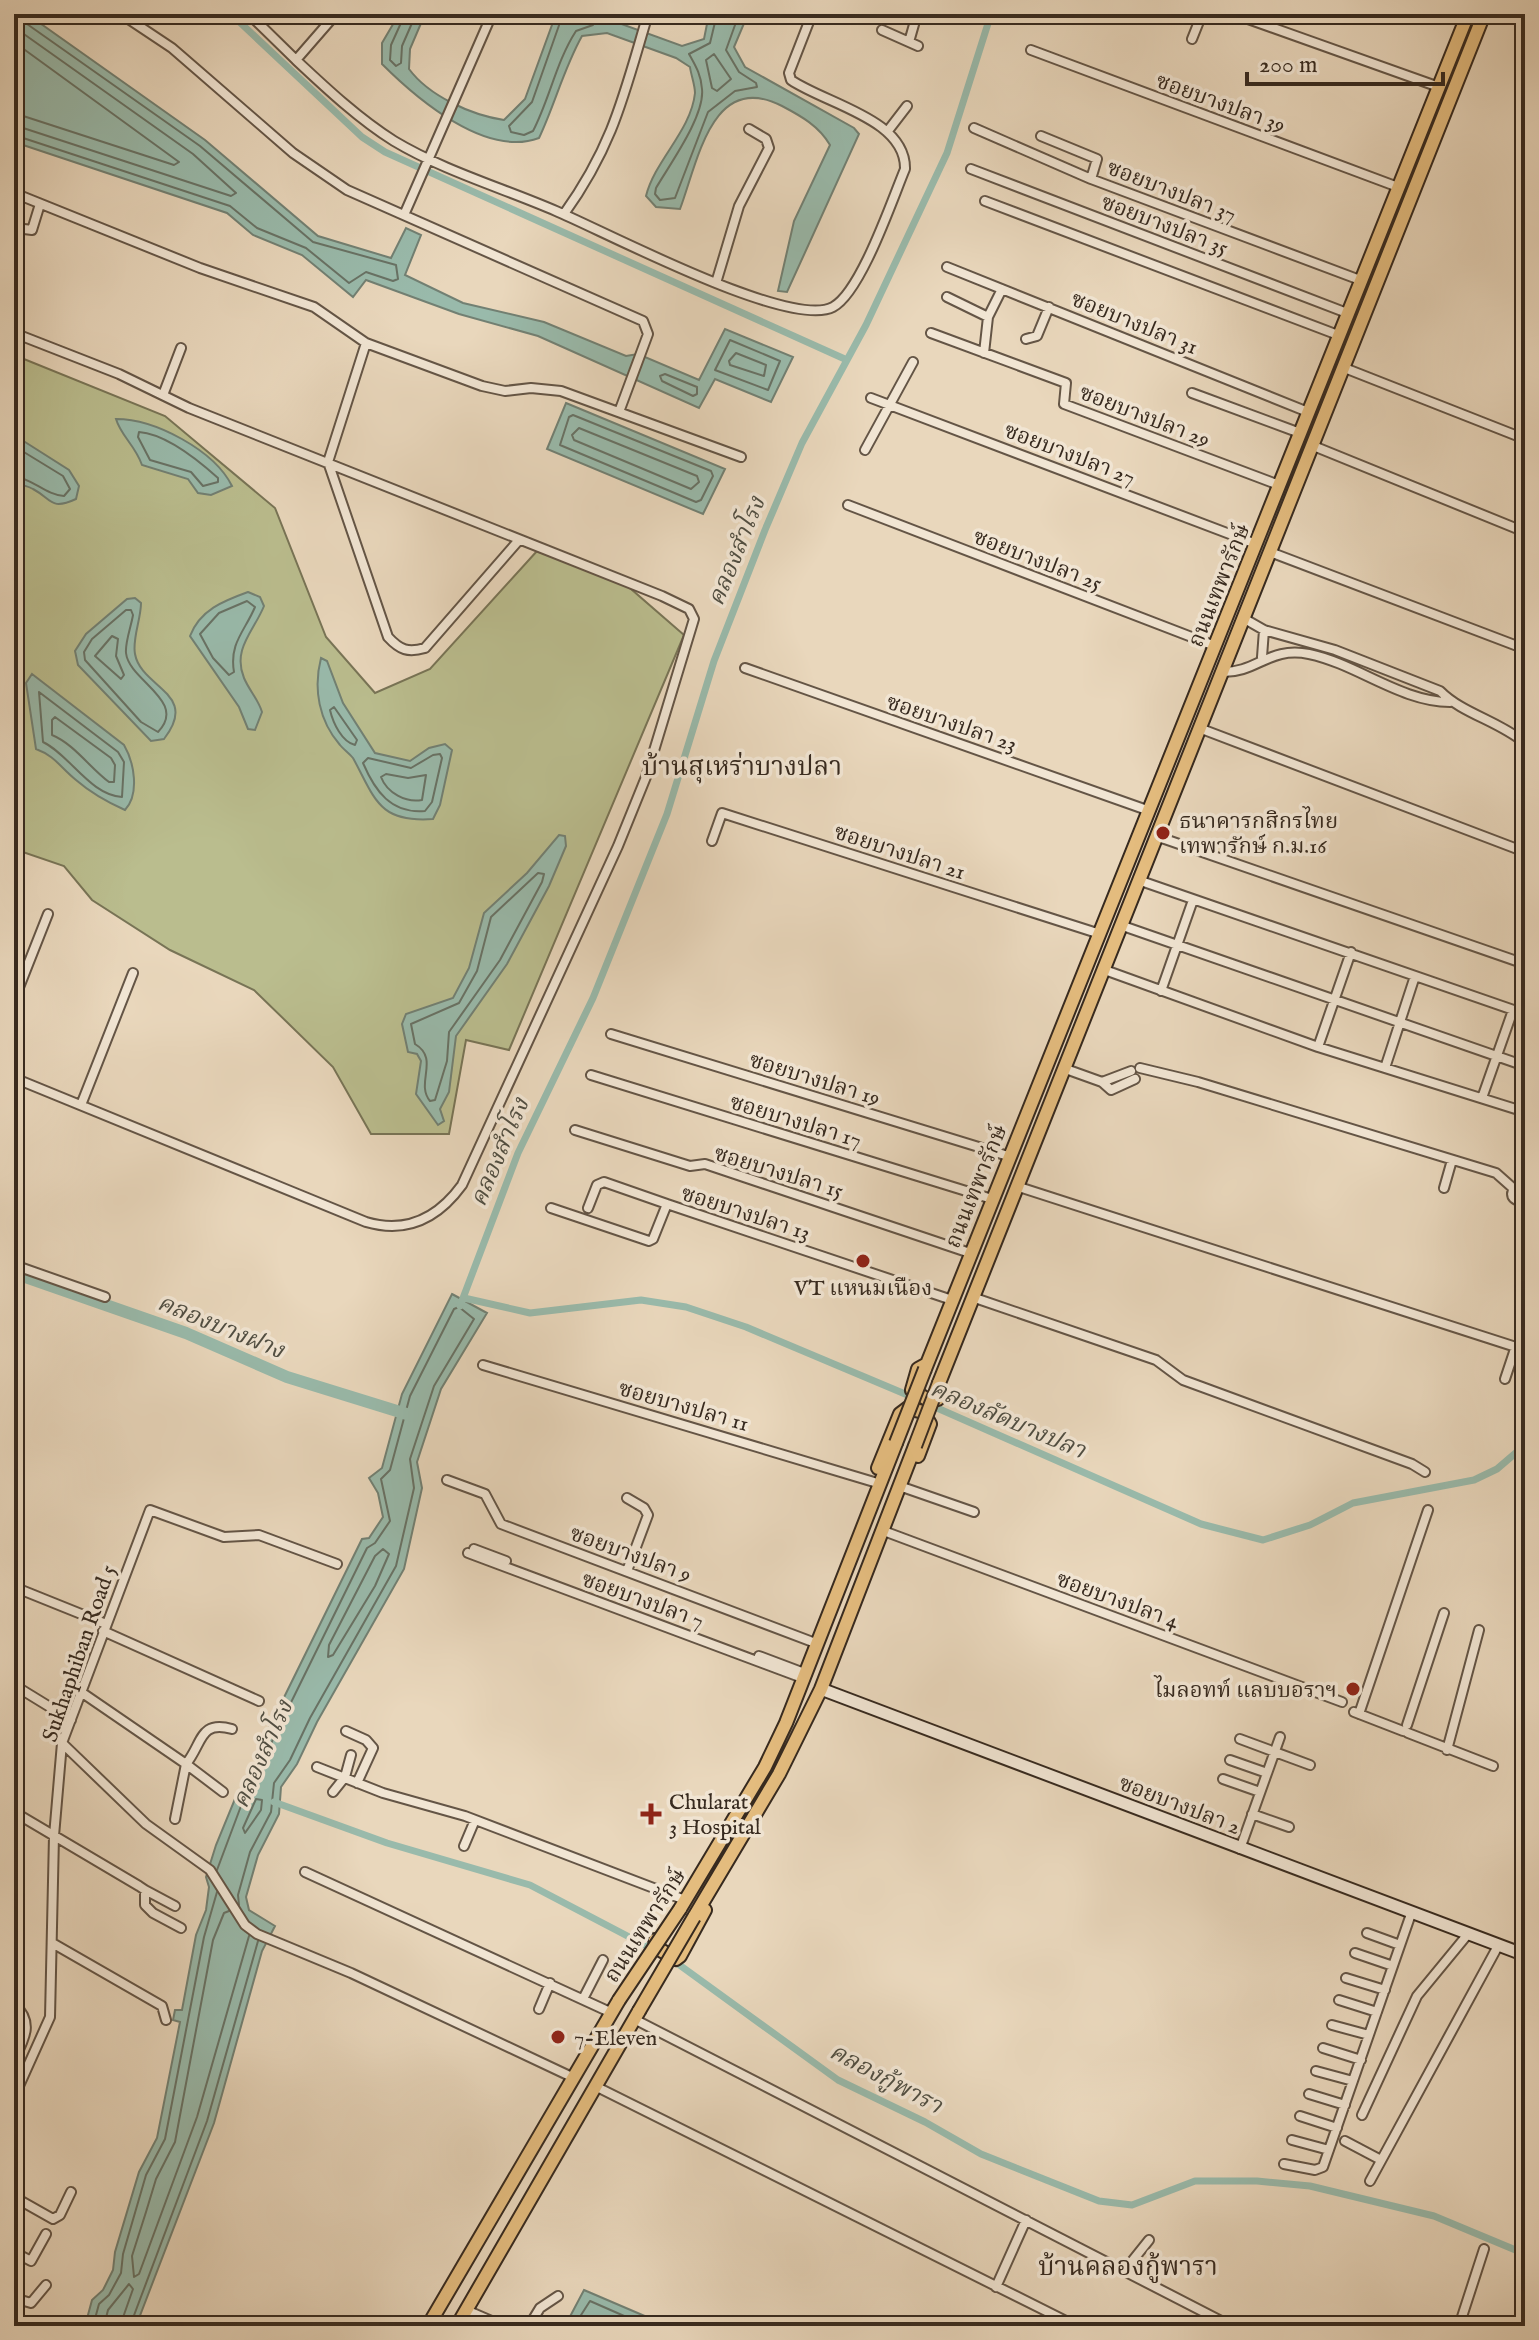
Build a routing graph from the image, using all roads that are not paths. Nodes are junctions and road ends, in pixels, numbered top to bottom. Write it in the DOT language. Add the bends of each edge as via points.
graph roads {
  1 [pos="121,14"];
  2 [pos="249,14"];
  3 [pos="336,14"];
  4 [pos="648,14"];
  5 [pos="812,14"];
  6 [pos="917,14"];
  7 [pos="1202,14"];
  8 [pos="1234,14"];
  9 [pos="1248,14"];
  10 [pos="1468,14"];
  11 [pos="1484,14"];
  12 [pos="489,21"];
  13 [pos="882,30"];
  14 [pos="1192,39"];
  15 [pos="1031,50"];
  16 [pos="296,60"];
  17 [pos="1440,85"];
  18 [pos="907,106"];
  19 [pos="974,128"];
  20 [pos="749,129"];
  21 [pos="887,132"];
  22 [pos="1041,136"];
  23 [pos="428,158"];
  24 [pos="971,169"];
  25 [pos="1091,179"];
  26 [pos="1398,187"];
  27 [pos="14,193"];
  28 [pos="985,201"];
  29 [pos="40,204"];
  30 [pos="564,214"];
  31 [pos="404,215"];
  32 [pos="16,228"];
  33 [pos="947,267"];
  34 [pos="1360,280"];
  35 [pos="716,283"];
  36 [pos="1002,289"];
  37 [pos="947,297"];
  38 [pos="1049,307"];
  39 [pos="1347,313"];
  40 [pos="988,317"];
  41 [pos="14,333"];
  42 [pos="931,333"];
  43 [pos="1338,335"];
  44 [pos="1026,339"];
  45 [pos="366,343"];
  46 [pos="181,348"];
  47 [pos="984,353"];
  48 [pos="913,362"];
  49 [pos="1342,367"];
  50 [pos="1192,393"];
  51 [pos="163,395"];
  52 [pos="871,398"];
  53 [pos="888,404"];
  54 [pos="619,412"];
  55 [pos="1308,412"];
  56 [pos="1300,433"];
  57 [pos="1525,439"];
  58 [pos="1311,445"];
  59 [pos="865,450"];
  60 [pos="741,457"];
  61 [pos="328,462"];
  62 [pos="1279,485"];
  63 [pos="848,505"];
  64 [pos="1268,513"];
  65 [pos="1283,519"];
  66 [pos="1525,532"];
  67 [pos="519,540"];
  68 [pos="1256,544"];
  69 [pos="1270,552"];
  70 [pos="1243,618"];
  71 [pos="1264,630"];
  72 [pos="1282,637"];
  73 [pos="1215,646"];
  74 [pos="1525,649"];
  75 [pos="1282,652"];
  76 [pos="1262,657"];
  77 [pos="745,668"];
  78 [pos="1222,672"];
  79 [pos="1450,702"];
  80 [pos="1199,728"];
  81 [pos="1525,743"];
  82 [pos="1147,810"];
  83 [pos="1156,836"];
  84 [pos="712,841"];
  85 [pos="1525,852"];
  86 [pos="1138,880"];
  87 [pos="1193,900"];
  88 [pos="48,914"];
  89 [pos="1120,925"];
  90 [pos="1097,933"];
  91 [pos="1176,945"];
  92 [pos="1351,952"];
  93 [pos="1525,964"];
  94 [pos="1102,969"];
  95 [pos="133,973"];
  96 [pos="1415,976"];
  97 [pos="1161,991"];
  98 [pos="14,1000"];
  99 [pos="1334,1000"];
  100 [pos="1513,1010"];
  101 [pos="1525,1014"];
  102 [pos="1400,1022"];
  103 [pos="611,1034"];
  104 [pos="1318,1047"];
  105 [pos="1496,1056"];
  106 [pos="1525,1066"];
  107 [pos="1063,1068"];
  108 [pos="1385,1068"];
  109 [pos="591,1075"];
  110 [pos="14,1078"];
  111 [pos="1482,1098"];
  112 [pos="81,1105"];
  113 [pos="1525,1112"];
  114 [pos="575,1130"];
  115 [pos="1008,1156"];
  116 [pos="1452,1160"];
  117 [pos="1016,1186"];
  118 [pos="1444,1188"];
  119 [pos="992,1199"];
  120 [pos="1523,1200"];
  121 [pos="667,1204"];
  122 [pos="551,1208"];
  123 [pos="588,1208"];
  124 [pos="970,1253"];
  125 [pos="14,1265"];
  126 [pos="105,1297"];
  127 [pos="972,1297"];
  128 [pos="952,1300"];
  129 [pos="1521,1348"];
  130 [pos="483,1365"];
  131 [pos="926,1367"];
  132 [pos="1505,1379"];
  133 [pos="941,1380"];
  134 [pos="1425,1472"];
  135 [pos="447,1480"];
  136 [pos="874,1482"];
  137 [pos="905,1488"];
  138 [pos="627,1498"];
  139 [pos="1428,1510"];
  140 [pos="974,1512"];
  141 [pos="864,1526"];
  142 [pos="882,1528"];
  143 [pos="471,1551"];
  144 [pos="337,1564"];
  145 [pos="627,1571"];
  146 [pos="14,1587"];
  147 [pos="1444,1613"];
  148 [pos="105,1628"];
  149 [pos="1479,1630"];
  150 [pos="818,1644"];
  151 [pos="806,1676"];
  152 [pos="14,1685"];
  153 [pos="821,1689"];
  154 [pos="81,1692"];
  155 [pos="259,1701"];
  156 [pos="1342,1702"];
  157 [pos="71,1720"];
  158 [pos="232,1729"];
  159 [pos="1406,1730"];
  160 [pos="346,1731"];
  161 [pos="1280,1737"];
  162 [pos="1240,1739"];
  163 [pos="62,1743"];
  164 [pos="1447,1750"];
  165 [pos="1275,1753"];
  166 [pos="351,1755"];
  167 [pos="1230,1760"];
  168 [pos="186,1764"];
  169 [pos="1310,1765"];
  170 [pos="1493,1766"];
  171 [pos="317,1767"];
  172 [pos="1267,1773"];
  173 [pos="345,1777"];
  174 [pos="1223,1779"];
  175 [pos="357,1783"];
  176 [pos="223,1792"];
  177 [pos="333,1792"];
  178 [pos="1260,1792"];
  179 [pos="14,1812"];
  180 [pos="1252,1814"];
  181 [pos="175,1819"];
  182 [pos="475,1820"];
  183 [pos="1289,1827"];
  184 [pos="54,1836"];
  185 [pos="464,1846"];
  186 [pos="1240,1849"];
  187 [pos="305,1872"];
  188 [pos="145,1890"];
  189 [pos="703,1902"];
  190 [pos="683,1904"];
  191 [pos="175,1906"];
  192 [pos="1411,1914"];
  193 [pos="181,1928"];
  194 [pos="1367,1933"];
  195 [pos="1468,1934"];
  196 [pos="54,1944"];
  197 [pos="1400,1945"];
  198 [pos="1498,1946"];
  199 [pos="1355,1953"];
  200 [pos="1525,1955"];
  201 [pos="603,1960"];
  202 [pos="1393,1966"];
  203 [pos="1346,1978"];
  204 [pos="550,1983"];
  205 [pos="1385,1990"];
  206 [pos="583,1999"];
  207 [pos="1339,2000"];
  208 [pos="14,2004"];
  209 [pos="539,2009"];
  210 [pos="1377,2012"];
  211 [pos="612,2013"];
  212 [pos="637,2015"];
  213 [pos="166,2020"];
  214 [pos="1332,2025"];
  215 [pos="1369,2035"];
  216 [pos="1323,2048"];
  217 [pos="14,2060"];
  218 [pos="1361,2060"];
  219 [pos="1316,2071"];
  220 [pos="574,2078"];
  221 [pos="1353,2081"];
  222 [pos="595,2086"];
  223 [pos="1309,2094"];
  224 [pos="14,2097"];
  225 [pos="1345,2105"];
  226 [pos="1362,2115"];
  227 [pos="1300,2116"];
  228 [pos="1337,2128"];
  229 [pos="1292,2140"];
  230 [pos="1345,2141"];
  231 [pos="1329,2150"];
  232 [pos="1381,2160"];
  233 [pos="1284,2164"];
  234 [pos="1370,2181"];
  235 [pos="71,2192"];
  236 [pos="14,2197"];
  237 [pos="1026,2220"];
  238 [pos="46,2234"];
  239 [pos="1149,2240"];
  240 [pos="1484,2249"];
  241 [pos="14,2252"];
  242 [pos="1125,2270"];
  243 [pos="46,2285"];
  244 [pos="996,2287"];
  245 [pos="558,2296"];
  246 [pos="14,2298"];
  247 [pos="466,2310"];
  248 [pos="14,2322"];
  249 [pos="21,2326"];
  250 [pos="428,2326"];
  251 [pos="457,2326"];
  252 [pos="503,2326"];
  253 [pos="529,2326"];
  254 [pos="1076,2326"];
  255 [pos="1231,2326"];
  256 [pos="1459,2326"];
  1 -- 31 [label="street" via="172,48 293,153 360,197"];
  2 -- 16 [label="street"];
  3 -- 16 [label="street"];
  4 -- 30 [label="street" via="607,146"];
  5 -- 21 [label="street" via="789,73 791,80"];
  6 -- 13 [label="street" via="913,44"];
  7 -- 14 [label="street"];
  8 -- 17 [label="street"];
  9 -- 17 [label="street"];
  10 -- 17 [label="main road, ถนนเทพารักษ์"];
  11 -- 49 [label="main road, ถนนเทพารักษ์"];
  12 -- 23 [label="street"];
  15 -- 26 [label="street, ซอยบางปลา 39"];
  16 -- 23 [label="street" via="379,131"];
  17 -- 26 [label="main road, ถนนเทพารักษ์"];
  18 -- 21 [label="street"];
  19 -- 25 [label="street, ซอยบางปลา 37"];
  20 -- 35 [label="street" via="766,139 769,148 739,206"];
  21 -- 35 [label="street" via="901,144 905,169 864,267 841,302 821,311 796,310"];
  22 -- 25 [label="street" via="1096,158"];
  23 -- 30 [label="street"];
  23 -- 31 [label="street"];
  24 -- 39 [label="street, ซอยบางปลา 35"];
  25 -- 34 [label="street, ซอยบางปลา 37"];
  26 -- 34 [label="main road, ถนนเทพารักษ์"];
  27 -- 29 [label="street"];
  28 -- 43 [label="street"];
  29 -- 32 [label="street" via="31,231"];
  29 -- 45 [label="street" via="314,307"];
  30 -- 35 [label="street"];
  31 -- 54 [label="street" via="643,321 648,334"];
  33 -- 36 [label="street, ซอยบางปลา 31"];
  34 -- 39 [label="main road, ถนนเทพารักษ์"];
  36 -- 38 [label="street, ซอยบางปลา 31"];
  36 -- 40 [label="street"];
  37 -- 40 [label="street"];
  38 -- 44 [label="street" via="1037,336"];
  38 -- 55 [label="street, ซอยบางปลา 31"];
  39 -- 43 [label="main road, ถนนเทพารักษ์"];
  40 -- 47 [label="street"];
  41 -- 51 [label="street"];
  42 -- 47 [label="street, ซอยบางปลา 29"];
  43 -- 55 [label="main road, ถนนเทพารักษ์"];
  45 -- 54 [label="street" via="482,386 505,391 547,388"];
  45 -- 61 [label="street"];
  46 -- 51 [label="street"];
  47 -- 62 [label="street, ซอยบางปลา 29" via="1066,383 1064,404"];
  48 -- 53 [label="street"];
  49 -- 57 [label="street"];
  49 -- 58 [label="main road, ถนนเทพารักษ์"];
  50 -- 56 [label="street"];
  51 -- 61 [label="street"];
  52 -- 53 [label="street, ซอยบางปลา 27"];
  53 -- 59 [label="street"];
  53 -- 68 [label="street, ซอยบางปลา 27"];
  54 -- 60 [label="street"];
  55 -- 56 [label="main road, ถนนเทพารักษ์"];
  56 -- 62 [label="main road, ถนนเทพารักษ์"];
  58 -- 65 [label="main road, ถนนเทพารักษ์"];
  58 -- 66 [label="street"];
  61 -- 67 [label="street"];
  61 -- 67 [label="street" via="388,637 399,649 425,648"];
  62 -- 64 [label="main road, ถนนเทพารักษ์"];
  63 -- 73 [label="street, ซอยบางปลา 25"];
  64 -- 65 [label="main road"];
  64 -- 68 [label="main road, ถนนเทพารักษ์"];
  65 -- 69 [label="main road, ถนนเทพารักษ์"];
  67 -- 112 [label="street" via="689,609 694,629 618,846 462,1185 449,1203 415,1224 378,1226"];
  68 -- 73 [label="main road, ถนนเทพารักษ์"];
  69 -- 70 [label="main road, ถนนเทพารักษ์"];
  69 -- 74 [label="street"];
  70 -- 71 [label="street"];
  70 -- 78 [label="main road, ถนนเทพารักษ์"];
  71 -- 72 [label="street"];
  71 -- 76 [label="street"];
  72 -- 75 [label="street"];
  72 -- 79 [label="street" via="1335,650 1440,691"];
  73 -- 82 [label="main road, ถนนเทพารักษ์"];
  75 -- 76 [label="street"];
  75 -- 79 [label="street" via="1322,658 1424,698"];
  76 -- 78 [label="street" via="1247,670"];
  77 -- 82 [label="street, ซอยบางปลา 23"];
  78 -- 80 [label="main road, ถนนเทพารักษ์"];
  79 -- 81 [label="street"];
  80 -- 83 [label="main road, ถนนเทพารักษ์"];
  80 -- 85 [label="street"];
  82 -- 90 [label="main road, ถนนเทพารักษ์"];
  83 -- 86 [label="main road, ถนนเทพารักษ์"];
  83 -- 93 [label="street"];
  84 -- 90 [label="street, ซอยบางปลา 21" via="722,813"];
  86 -- 87 [label="street"];
  86 -- 89 [label="main road, ถนนเทพารักษ์"];
  87 -- 91 [label="street"];
  87 -- 92 [label="street"];
  88 -- 98 [label="street"];
  89 -- 91 [label="street"];
  89 -- 94 [label="main road, ถนนเทพารักษ์"];
  90 -- 115 [label="main road, ถนนเทพารักษ์"];
  91 -- 97 [label="street"];
  91 -- 99 [label="street"];
  92 -- 96 [label="street"];
  92 -- 99 [label="street"];
  94 -- 97 [label="street"];
  94 -- 107 [label="main road, ถนนเทพารักษ์"];
  95 -- 112 [label="street"];
  96 -- 100 [label="street"];
  96 -- 102 [label="street"];
  97 -- 104 [label="street"];
  99 -- 102 [label="street"];
  99 -- 104 [label="street"];
  100 -- 101 [label="street"];
  100 -- 105 [label="street"];
  102 -- 105 [label="street"];
  102 -- 108 [label="street"];
  103 -- 115 [label="street, ซอยบางปลา 19"];
  104 -- 108 [label="street"];
  105 -- 106 [label="street"];
  105 -- 111 [label="street"];
  107 -- 116 [label="street" via="1111,1090 1152,1069"];
  107 -- 117 [label="main road, ถนนเทพารักษ์"];
  108 -- 111 [label="street"];
  109 -- 119 [label="street, ซอยบางปลา 17"];
  110 -- 112 [label="street"];
  111 -- 113 [label="street"];
  114 -- 124 [label="street, ซอยบางปลา 15" via="690,1166 705,1164"];
  115 -- 119 [label="main road, ถนนเทพารักษ์"];
  116 -- 118 [label="street"];
  116 -- 120 [label="street" via="1496,1173 1523,1191"];
  117 -- 127 [label="main road, ถนนเทพารักษ์"];
  117 -- 129 [label="street"];
  119 -- 124 [label="main road, ถนนเทพารักษ์"];
  121 -- 122 [label="street, ซอยบางปลา 13" via="651,1241"];
  121 -- 123 [label="street" via="604,1182 597,1185"];
  121 -- 128 [label="street, ซอยบางปลา 13"];
  124 -- 128 [label="main road, ถนนเทพารักษ์"];
  125 -- 126 [label="street"];
  127 -- 133 [label="main road, ถนนเทพารักษ์"];
  127 -- 134 [label="street" via="1156,1360 1183,1380"];
  128 -- 131 [label="main road, ถนนเทพารักษ์"];
  129 -- 132 [label="street"];
  130 -- 136 [label="street, ซอยบางปลา 11"];
  131 -- 133 [label="main road" via="915,1373 915,1395 937,1400"];
  131 -- 141 [label="main road, ถนนเทพารักษ์, bridge"];
  133 -- 142 [label="main road, ถนนเทพารักษ์, bridge"];
  135 -- 145 [label="street, ซอยบางปลา 9" via="485,1494 501,1524"];
  136 -- 137 [label="main road" via="900,1414 913,1408 930,1424"];
  136 -- 141 [label="main road"];
  137 -- 140 [label="street"];
  137 -- 142 [label="main road"];
  138 -- 145 [label="street" via="648,1515"];
  139 -- 159 [label="street" via="1357,1713"];
  141 -- 150 [label="main road, ถนนเทพารักษ์"];
  142 -- 153 [label="main road, ถนนเทพารักษ์"];
  142 -- 156 [label="street, ซอยบางปลา 4"];
  143 -- 151 [label="street, ซอยบางปลา 7"];
  144 -- 148 [label="street, Sukhaphiban Road 5" via="259,1535 224,1537 150,1510"];
  145 -- 150 [label="street, ซอยบางปลา 9"];
  146 -- 148 [label="street"];
  147 -- 159 [label="street"];
  148 -- 154 [label="street, Sukhaphiban Road 5"];
  148 -- 155 [label="street"];
  149 -- 164 [label="street"];
  150 -- 151 [label="main road, ถนนเทพารักษ์"];
  151 -- 190 [label="main road, ถนนเทพารักษ์" via="765,1767"];
  152 -- 157 [label="street"];
  153 -- 186 [label="street, ซอยบางปลา 2"];
  153 -- 189 [label="main road, ถนนเทพารักษ์" via="779,1774"];
  154 -- 157 [label="street, Sukhaphiban Road 5"];
  154 -- 168 [label="street"];
  157 -- 163 [label="street, Sukhaphiban Road 5"];
  158 -- 168 [label="street" via="208,1727"];
  159 -- 164 [label="street"];
  160 -- 175 [label="street" via="373,1748"];
  161 -- 165 [label="street"];
  162 -- 165 [label="street"];
  163 -- 184 [label="street, Sukhaphiban Road 5"];
  163 -- 220 [label="street" via="146,1824 210,1870 245,1925"];
  164 -- 170 [label="street"];
  165 -- 169 [label="street"];
  165 -- 172 [label="street"];
  166 -- 173 [label="street"];
  167 -- 172 [label="street"];
  168 -- 176 [label="street"];
  168 -- 181 [label="street"];
  171 -- 173 [label="street"];
  172 -- 178 [label="street"];
  173 -- 175 [label="street"];
  173 -- 177 [label="street"];
  174 -- 178 [label="street"];
  175 -- 182 [label="street"];
  178 -- 180 [label="street"];
  179 -- 184 [label="street"];
  180 -- 183 [label="street"];
  180 -- 186 [label="street"];
  182 -- 185 [label="street"];
  182 -- 190 [label="street"];
  184 -- 188 [label="street"];
  184 -- 196 [label="street, Sukhaphiban Road 5"];
  186 -- 192 [label="street, ซอยบางปลา 2"];
  187 -- 204 [label="street"];
  188 -- 191 [label="street"];
  188 -- 193 [label="street" via="145,1905"];
  189 -- 190 [label="main road" via="707,1908 676,1959 653,1944 676,1906"];
  189 -- 212 [label="main road, ถนนเทพารักษ์, bridge"];
  190 -- 211 [label="main road, ถนนเทพารักษ์, bridge"];
  192 -- 195 [label="street, ซอยบางปลา 2"];
  192 -- 197 [label="street"];
  194 -- 197 [label="street"];
  195 -- 198 [label="street, ซอยบางปลา 2"];
  195 -- 226 [label="street" via="1417,1996"];
  196 -- 213 [label="street" via="162,2006"];
  196 -- 224 [label="street, Sukhaphiban Road 5" via="48,2026"];
  197 -- 202 [label="street"];
  198 -- 200 [label="street, ซอยบางปลา 2"];
  198 -- 232 [label="street"];
  199 -- 202 [label="street"];
  201 -- 206 [label="street"];
  202 -- 205 [label="street"];
  203 -- 205 [label="street"];
  204 -- 206 [label="street"];
  204 -- 209 [label="street"];
  205 -- 210 [label="street"];
  206 -- 211 [label="street"];
  207 -- 210 [label="street"];
  208 -- 217 [label="street" via="28,2025"];
  210 -- 215 [label="street"];
  211 -- 220 [label="main road, ถนนเทพารักษ์"];
  212 -- 222 [label="main road, ถนนเทพารักษ์"];
  212 -- 237 [label="street"];
  214 -- 215 [label="street"];
  215 -- 218 [label="street"];
  216 -- 218 [label="street"];
  218 -- 221 [label="street"];
  219 -- 221 [label="street"];
  220 -- 250 [label="main road, ถนนเทพารักษ์"];
  221 -- 225 [label="street"];
  222 -- 244 [label="street"];
  222 -- 247 [label="main road, ถนนเทพารักษ์"];
  223 -- 225 [label="street"];
  225 -- 228 [label="street"];
  227 -- 228 [label="street"];
  228 -- 231 [label="street"];
  229 -- 231 [label="street"];
  230 -- 232 [label="street"];
  231 -- 233 [label="street" via="1320,2169"];
  232 -- 234 [label="street"];
  235 -- 236 [label="street" via="55,2218"];
  237 -- 242 [label="street"];
  237 -- 244 [label="street"];
  238 -- 241 [label="street" via="31,2261"];
  239 -- 242 [label="street"];
  240 -- 256 [label="street"];
  242 -- 255 [label="street"];
  243 -- 246 [label="street" via="31,2303"];
  244 -- 254 [label="street"];
  245 -- 253 [label="street" via="540,2308"];
  247 -- 251 [label="main road, ถนนเทพารักษ์"];
  247 -- 252 [label="street"];
  248 -- 249 [label="street"];
}
